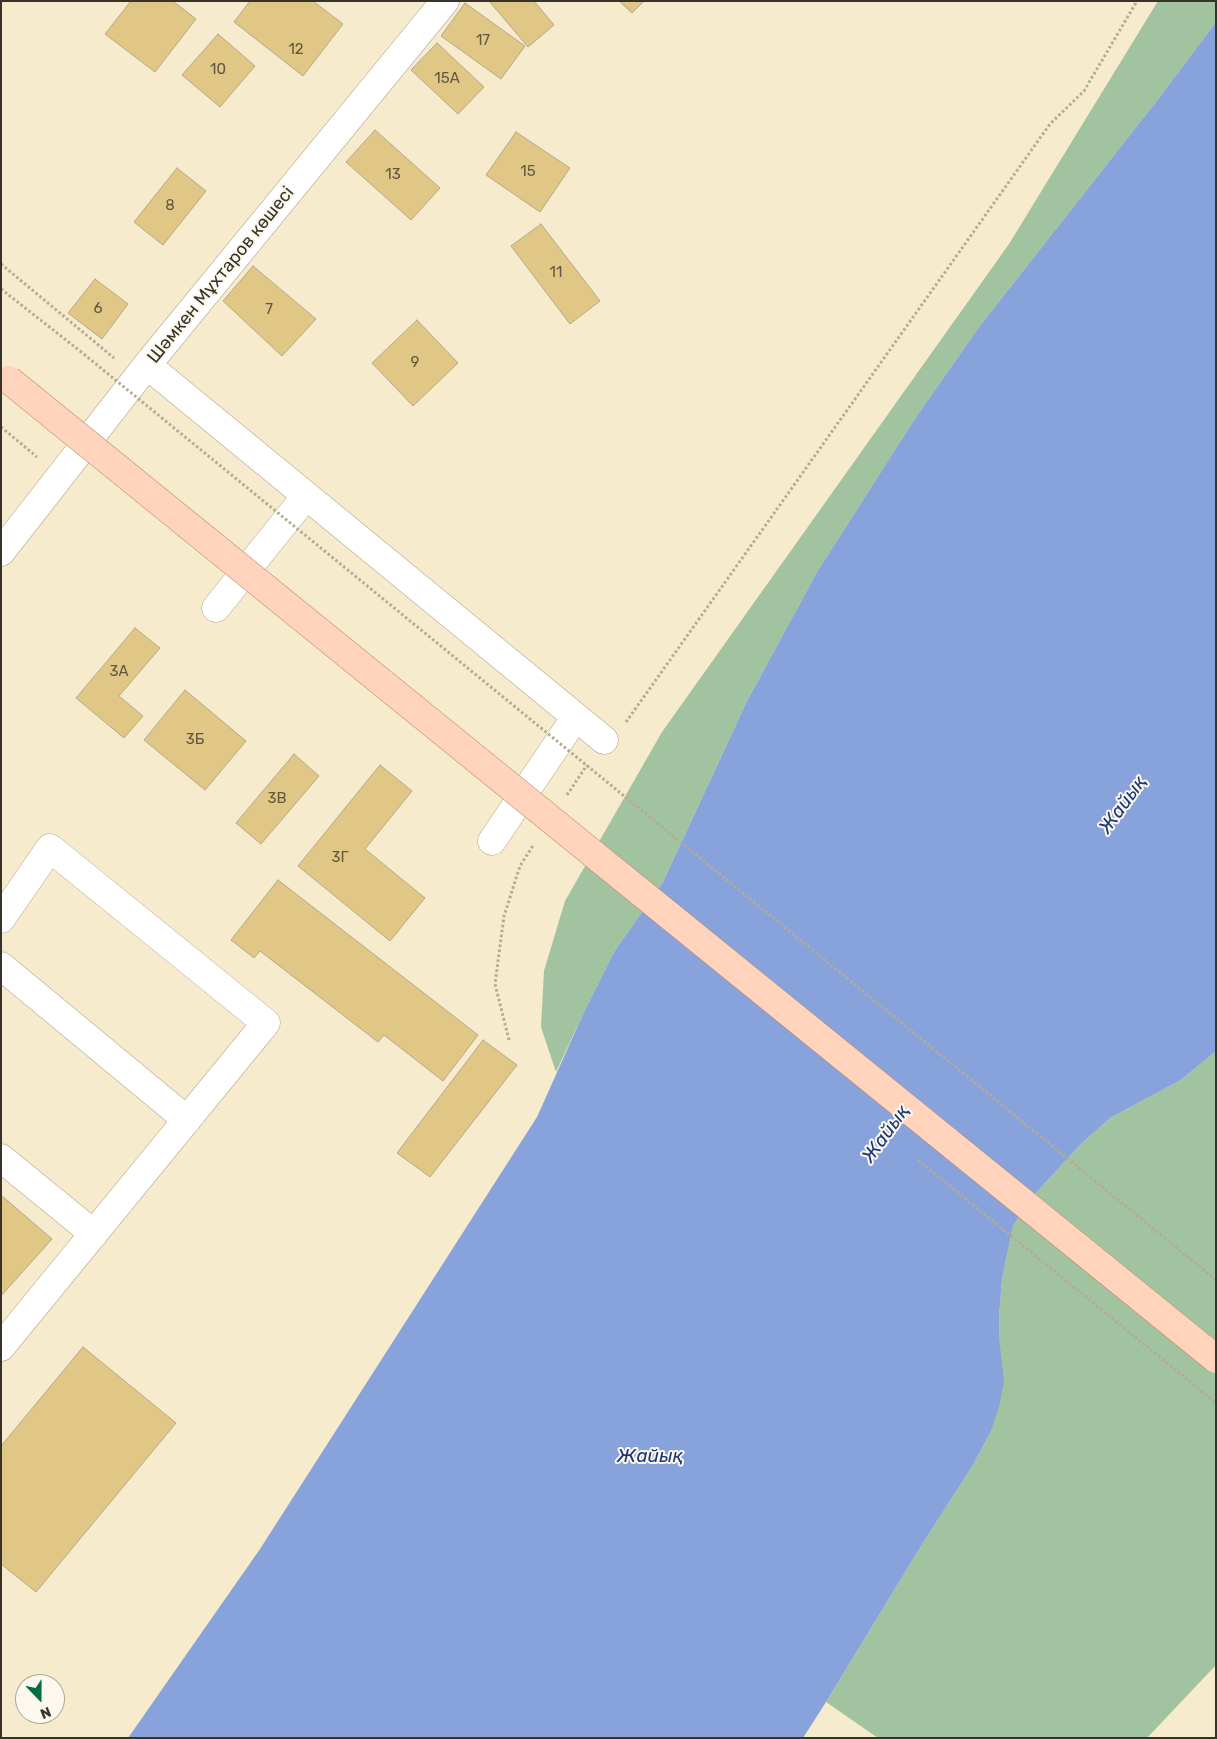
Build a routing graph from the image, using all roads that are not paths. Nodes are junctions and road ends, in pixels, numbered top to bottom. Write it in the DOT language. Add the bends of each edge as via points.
graph roads {
  1 [pos="445,1"];
  2 [pos="147,365"];
  3 [pos="9,380"];
  4 [pos="306,496"];
  5 [pos="1,552"];
  6 [pos="216,608"];
  7 [pos="575,718"];
  8 [pos="604,740"];
  9 [pos="492,840"];
  10 [pos="1,919"];
  11 [pos="1,966"];
  12 [pos="187,1120"];
  13 [pos="1,1158"];
  14 [pos="94,1234"];
  15 [pos="1,1347"];
  16 [pos="1216,1359"];
  1 -- 2 [label="street, Шәмкен Мұхтаров көшесі"];
  2 -- 4 [label="street"];
  2 -- 5 [label="street, Шәмкен Мұхтаров көшесі"];
  3 -- 16 [label="main road, bridge"];
  4 -- 6 [label="street"];
  4 -- 7 [label="street"];
  7 -- 8 [label="street"];
  7 -- 9 [label="street"];
  10 -- 12 [label="street" via="50,848 266,1023"];
  11 -- 12 [label="street"];
  12 -- 14 [label="street"];
  13 -- 14 [label="street"];
  14 -- 15 [label="street"];
}
